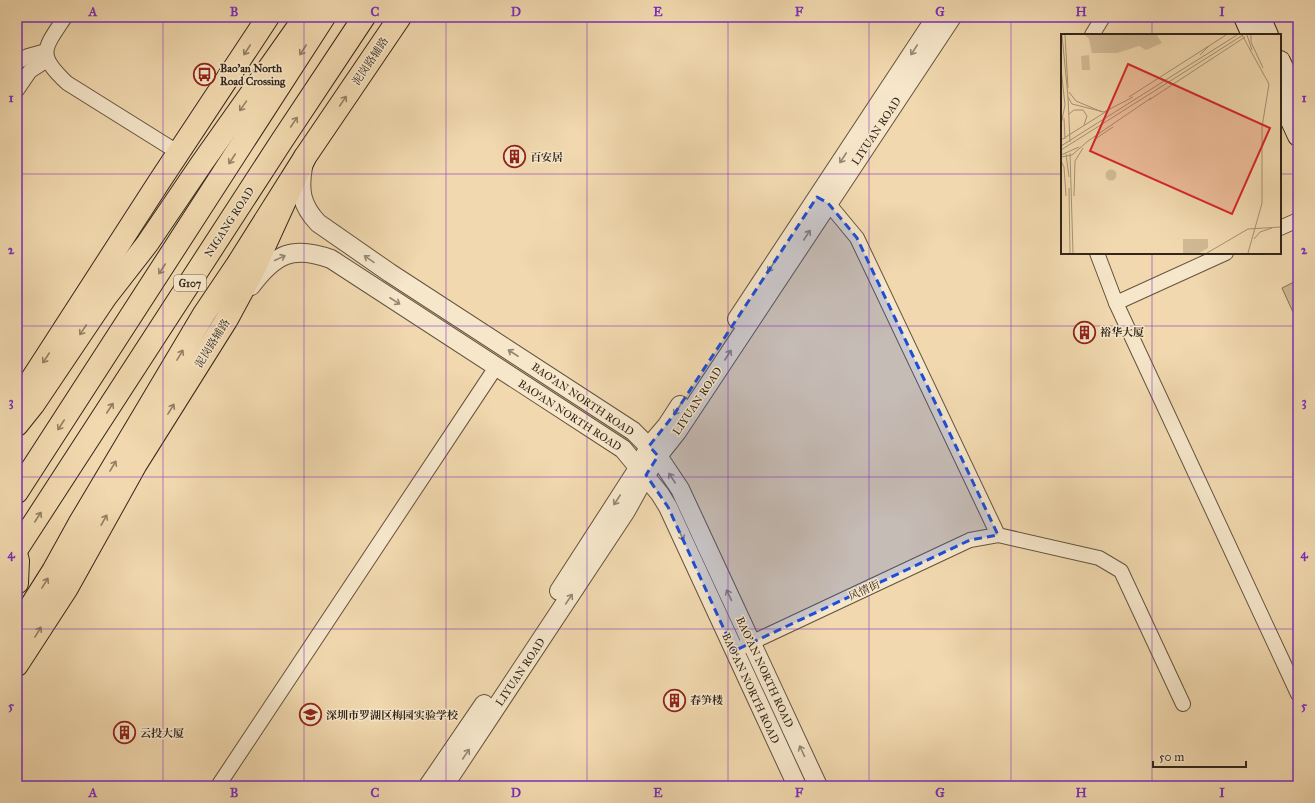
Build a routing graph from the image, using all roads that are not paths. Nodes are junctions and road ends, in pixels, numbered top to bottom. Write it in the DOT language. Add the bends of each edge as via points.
graph roads {
  1 [pos="65,17"];
  2 [pos="268,17"];
  3 [pos="305,17"];
  4 [pos="324,17"];
  5 [pos="364,17"];
  6 [pos="400,17"];
  7 [pos="936,17"];
  8 [pos="952,17"];
  9 [pos="1103,17"];
  10 [pos="1244,17"];
  11 [pos="1260,17"];
  12 [pos="1093,34"];
  13 [pos="1252,34"];
  14 [pos="1268,34"];
  15 [pos="47,56"];
  16 [pos="17,62"];
  17 [pos="1281,62"];
  18 [pos="17,90"];
  19 [pos="216,97"];
  20 [pos="1281,99"];
  21 [pos="1298,100"];
  22 [pos="1298,136"];
  23 [pos="280,142"];
  24 [pos="179,153"];
  25 [pos="305,156"];
  26 [pos="823,200"];
  27 [pos="1298,220"];
  28 [pos="1281,228"];
  29 [pos="1097,254"];
  30 [pos="1224,254"];
  31 [pos="105,298"];
  32 [pos="1116,303"];
  33 [pos="204,314"];
  34 [pos="228,319"];
  35 [pos="496,367"];
  36 [pos="17,402"];
  37 [pos="17,425"];
  38 [pos="654,451"];
  39 [pos="642,471"];
  40 [pos="17,492"];
  41 [pos="998,535"];
  42 [pos="17,549"];
  43 [pos="17,557"];
  44 [pos="17,583"];
  45 [pos="17,628"];
  46 [pos="752,642"];
  47 [pos="734,651"];
  48 [pos="17,665"];
  49 [pos="1298,694"];
  50 [pos="1183,704"];
  51 [pos="218,786"];
  52 [pos="428,786"];
  53 [pos="444,786"];
  54 [pos="797,786"];
  55 [pos="818,786"];
  1 -- 15 [label="street" via="50,40"];
  2 -- 19 [label="main road, one-way"];
  3 -- 31 [label="main road, one-way" via="147,244"];
  4 -- 40 [label="main road, G107, one-way"];
  23 -- 5 [label="main road, NIGANG ROAD / G107, one-way"];
  25 -- 6 [label="main road, 泥岗路辅路, one-way"];
  7 -- 26 [label="street, LIYUAN ROAD, one-way"];
  8 -- 26 [label="street, LIYUAN ROAD"];
  9 -- 12 [label="street"];
  10 -- 13 [label="main road"];
  11 -- 14 [label="main road"];
  15 -- 16 [label="street" via="28,56"];
  15 -- 18 [label="street" via="30,71"];
  15 -- 24 [label="street" via="56,72 67,83"];
  17 -- 21 [label="main road"];
  19 -- 24 [label="main road"];
  19 -- 31 [label="main road" via="184,163 126,258"];
  20 -- 22 [label="main road"];
  23 -- 33 [label="main road" via="274,171"];
  42 -- 23 [label="main road, NIGANG ROAD / G107, one-way"];
  24 -- 36 [label="main road, one-way"];
  25 -- 33 [label="main road"];
  25 -- 34 [label="main road, 泥岗路辅路" via="254,269"];
  38 -- 25 [label="street, BAO’AN NORTH ROAD, one-way" via="624,425 390,273 318,223 304,203 301,191"];
  26 -- 38 [label="street, LIYUAN ROAD" via="677,432"];
  26 -- 41 [label="street" via="857,238"];
  27 -- 28 [label="street"];
  29 -- 32 [label="street"];
  30 -- 32 [label="street"];
  31 -- 37 [label="main road, one-way"];
  32 -- 49 [label="street"];
  45 -- 33 [label="main road, one-way"];
  34 -- 35 [label="street, BAO‘AN NORTH ROAD, one-way" via="270,264 278,258 305,252 331,259"];
  48 -- 34 [label="main road, 泥岗路辅路, one-way" via="66,588 136,464"];
  35 -- 39 [label="street, BAO‘AN NORTH ROAD" via="623,449"];
  35 -- 51 [label="street"];
  38 -- 39 [label="street, LIYUAN ROAD"];
  46 -- 38 [label="street, BAO’AN NORTH ROAD, one-way" via="680,489"];
  39 -- 47 [label="street, BAO‘AN NORTH ROAD, one-way" via="668,507"];
  39 -- 52 [label="street, LIYUAN ROAD, one-way"];
  53 -- 39 [label="street, LIYUAN ROAD, one-way" via="626,512"];
  41 -- 46 [label="street, 风情街" via="970,540"];
  41 -- 50 [label="street" via="1099,558 1121,571"];
  43 -- 44 [label="main road"];
  46 -- 47 [label="street, 风情街"];
  55 -- 46 [label="street, BAO’AN NORTH ROAD, one-way"];
  47 -- 54 [label="street, BAO‘AN NORTH ROAD"];
}
